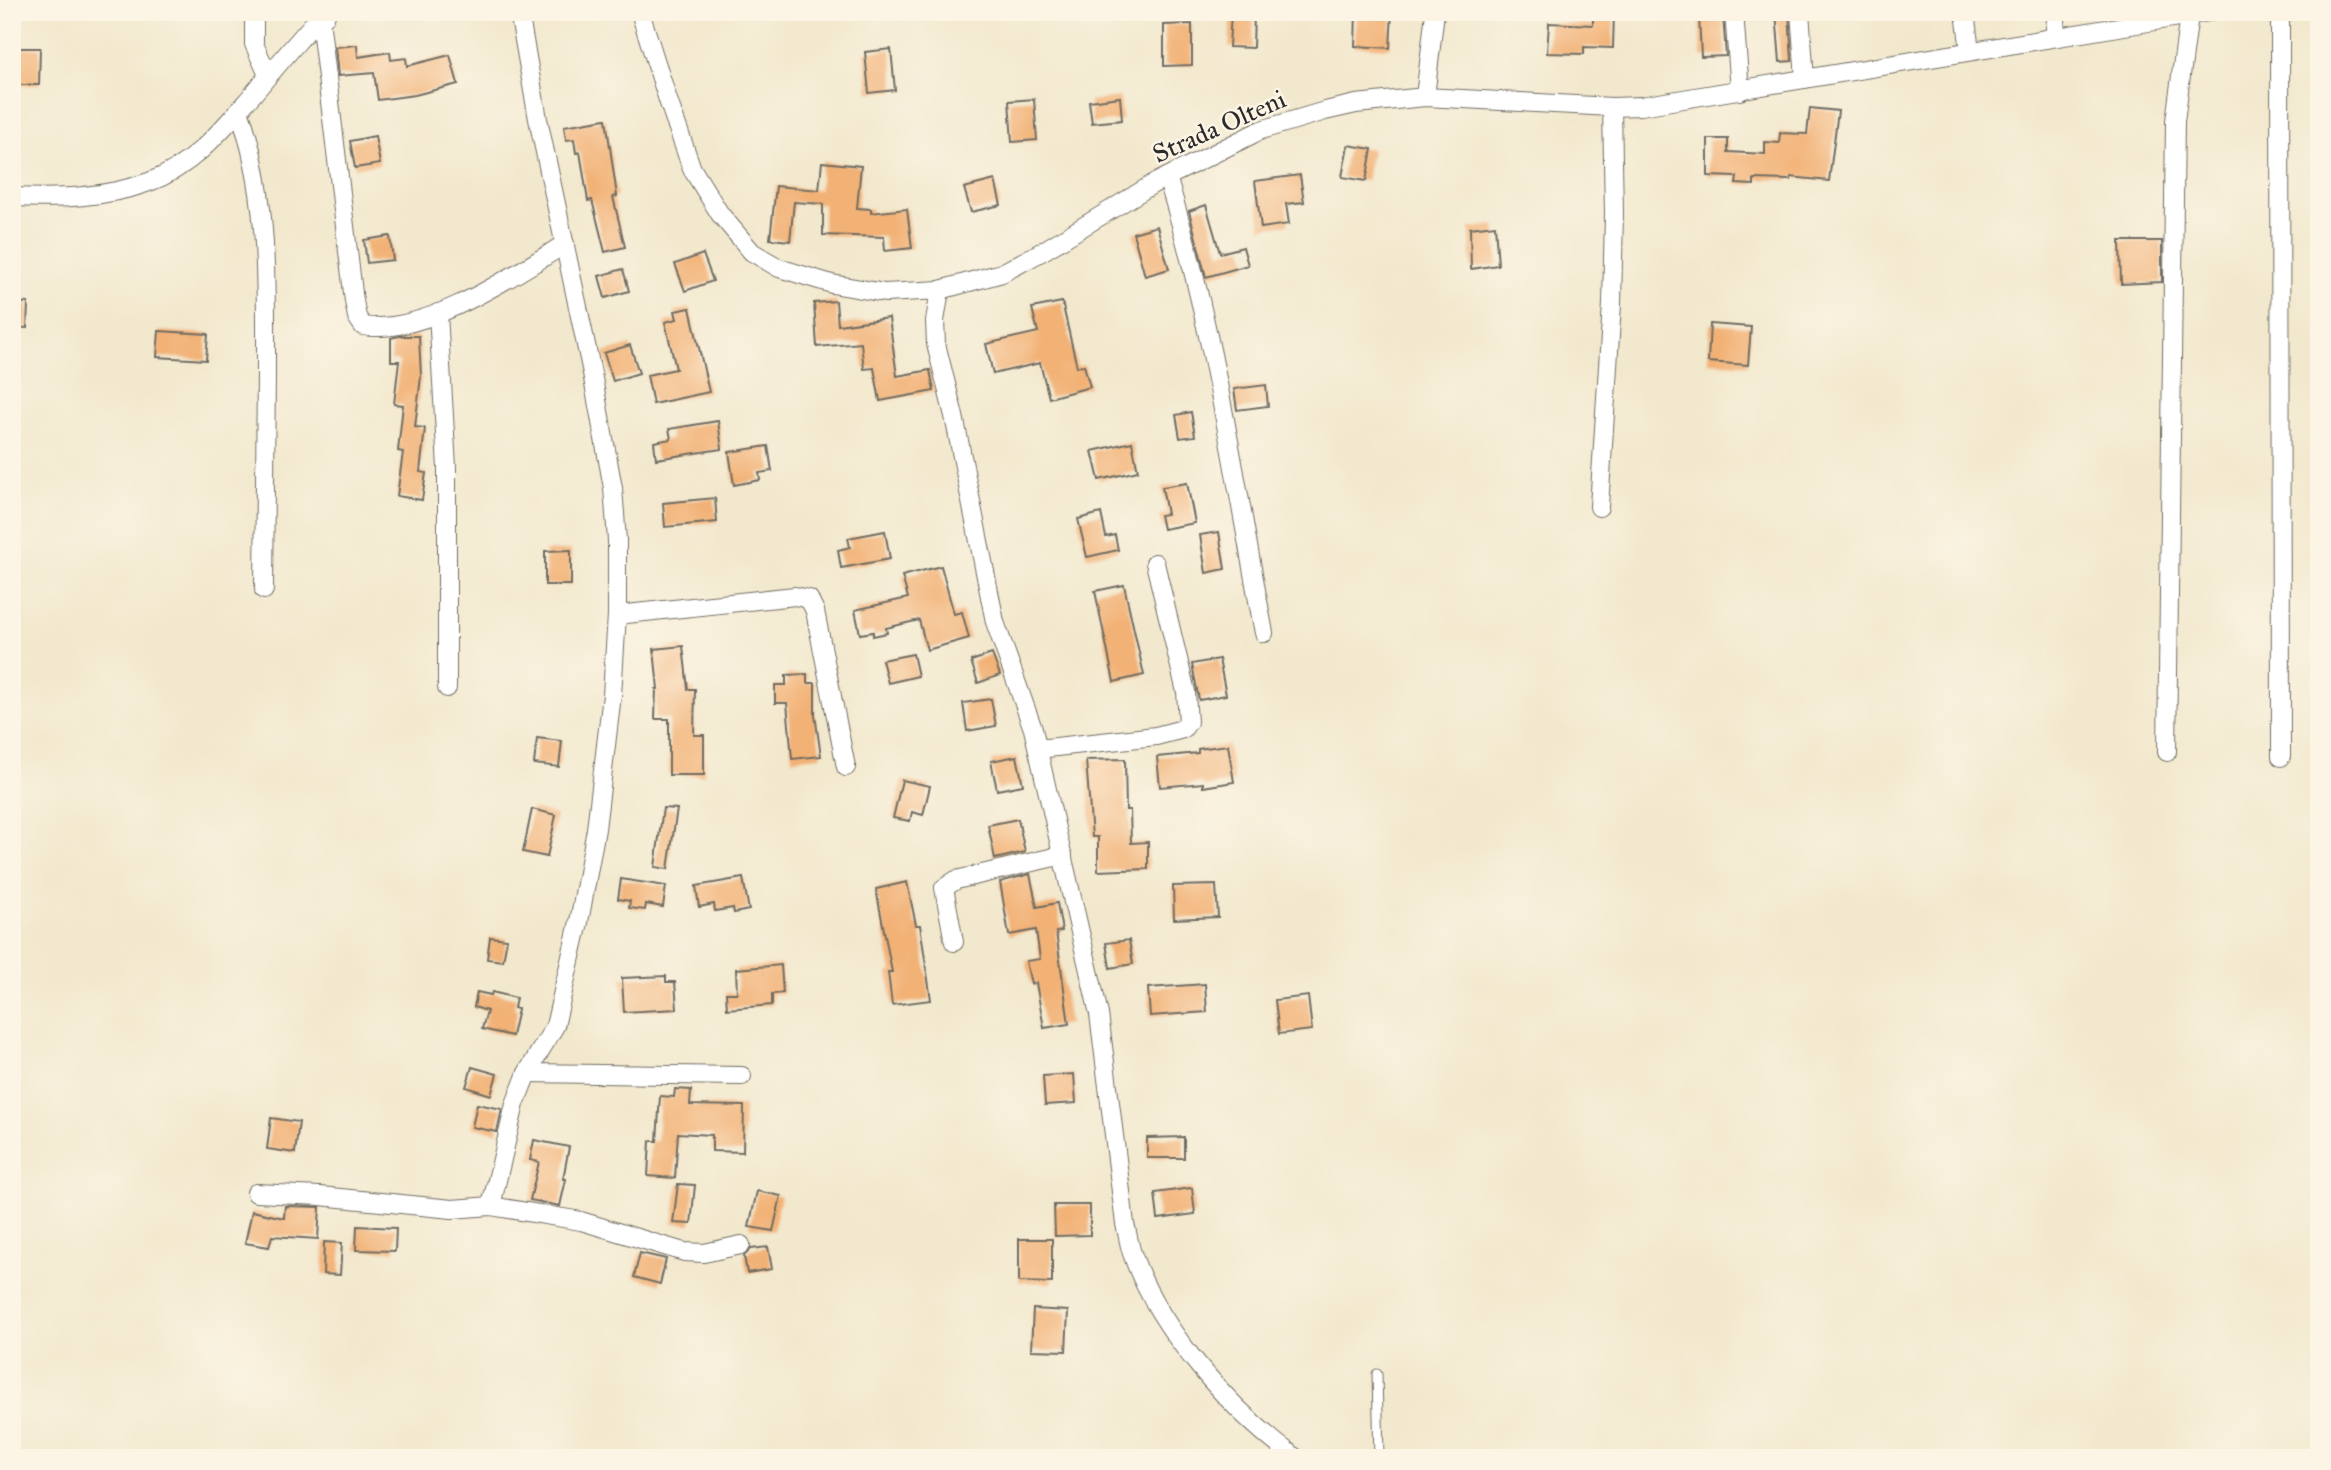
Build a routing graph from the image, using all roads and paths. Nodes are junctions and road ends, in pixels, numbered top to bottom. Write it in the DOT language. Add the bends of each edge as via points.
graph roads {
  1 [pos="254,12"];
  2 [pos="519,12"];
  3 [pos="640,12"];
  4 [pos="1435,12"];
  5 [pos="1734,12"];
  6 [pos="1800,12"];
  7 [pos="1965,12"];
  8 [pos="2057,12"];
  9 [pos="2209,12"];
  10 [pos="2280,12"];
  11 [pos="2189,15"];
  12 [pos="325,16"];
  13 [pos="2054,37"];
  14 [pos="1970,51"];
  15 [pos="268,75"];
  16 [pos="1805,79"];
  17 [pos="1740,91"];
  18 [pos="1425,97"];
  19 [pos="1612,107"];
  20 [pos="239,110"];
  21 [pos="1167,177"];
  22 [pos="12,197"];
  23 [pos="565,244"];
  24 [pos="940,290"];
  25 [pos="438,313"];
  26 [pos="1599,507"];
  27 [pos="1154,563"];
  28 [pos="264,590"];
  29 [pos="617,615"];
  30 [pos="1264,633"];
  31 [pos="447,688"];
  32 [pos="1038,749"];
  33 [pos="2167,752"];
  34 [pos="2281,757"];
  35 [pos="846,767"];
  36 [pos="1063,855"];
  37 [pos="954,943"];
  38 [pos="527,1073"];
  39 [pos="742,1076"];
  40 [pos="256,1193"];
  41 [pos="491,1206"];
  42 [pos="741,1245"];
  43 [pos="1377,1374"];
  44 [pos="1296,1458"];
  45 [pos="1379,1458"];
  1 -- 15 [label="street" via="254,44"];
  2 -- 23 [label="street"];
  3 -- 24 [label="street, Strada Olteni" via="692,169 720,214 752,252 779,268 832,284 885,293"];
  4 -- 18 [label="street"];
  5 -- 17 [label="street"];
  6 -- 16 [label="street"];
  7 -- 14 [label="street"];
  8 -- 13 [label="street"];
  9 -- 11 [label="street, Strada Olteni"];
  10 -- 34 [label="street"];
  11 -- 13 [label="street, Strada Olteni"];
  11 -- 33 [label="street" via="2175,121"];
  12 -- 15 [label="street"];
  12 -- 25 [label="street" via="357,317 363,326 374,328 404,325"];
  13 -- 14 [label="street, Strada Olteni"];
  14 -- 16 [label="street, Strada Olteni"];
  15 -- 20 [label="street"];
  16 -- 17 [label="street, Strada Olteni"];
  17 -- 19 [label="street, Strada Olteni"];
  18 -- 19 [label="street, Strada Olteni"];
  18 -- 21 [label="street, Strada Olteni" via="1356,104 1261,130"];
  19 -- 26 [label="street" via="1612,304"];
  20 -- 22 [label="street" via="206,146 152,181 82,197"];
  20 -- 28 [label="street" via="251,142 261,203 266,292"];
  21 -- 24 [label="street, Strada Olteni" via="1002,273"];
  21 -- 30 [label="street" via="1200,296"];
  23 -- 25 [label="street" via="504,282"];
  23 -- 29 [label="street" via="613,488"];
  24 -- 32 [label="street" via="936,344 995,622"];
  25 -- 31 [label="street" via="447,468"];
  27 -- 32 [label="street" via="1186,692 1188,722 1183,729 1156,736"];
  29 -- 35 [label="street" via="795,596 808,599 815,611"];
  29 -- 38 [label="street" via="596,829 579,922 555,1026"];
  32 -- 36 [label="street"];
  36 -- 37 [label="street" via="946,885"];
  36 -- 44 [label="street" via="1099,1014 1132,1255 1178,1338 1220,1391"];
  38 -- 39 [label="street"];
  38 -- 41 [label="street"];
  40 -- 41 [label="street" via="452,1209"];
  41 -- 42 [label="street" via="581,1221 684,1252 704,1254"];
  43 -- 45 [label="lane"];
}
